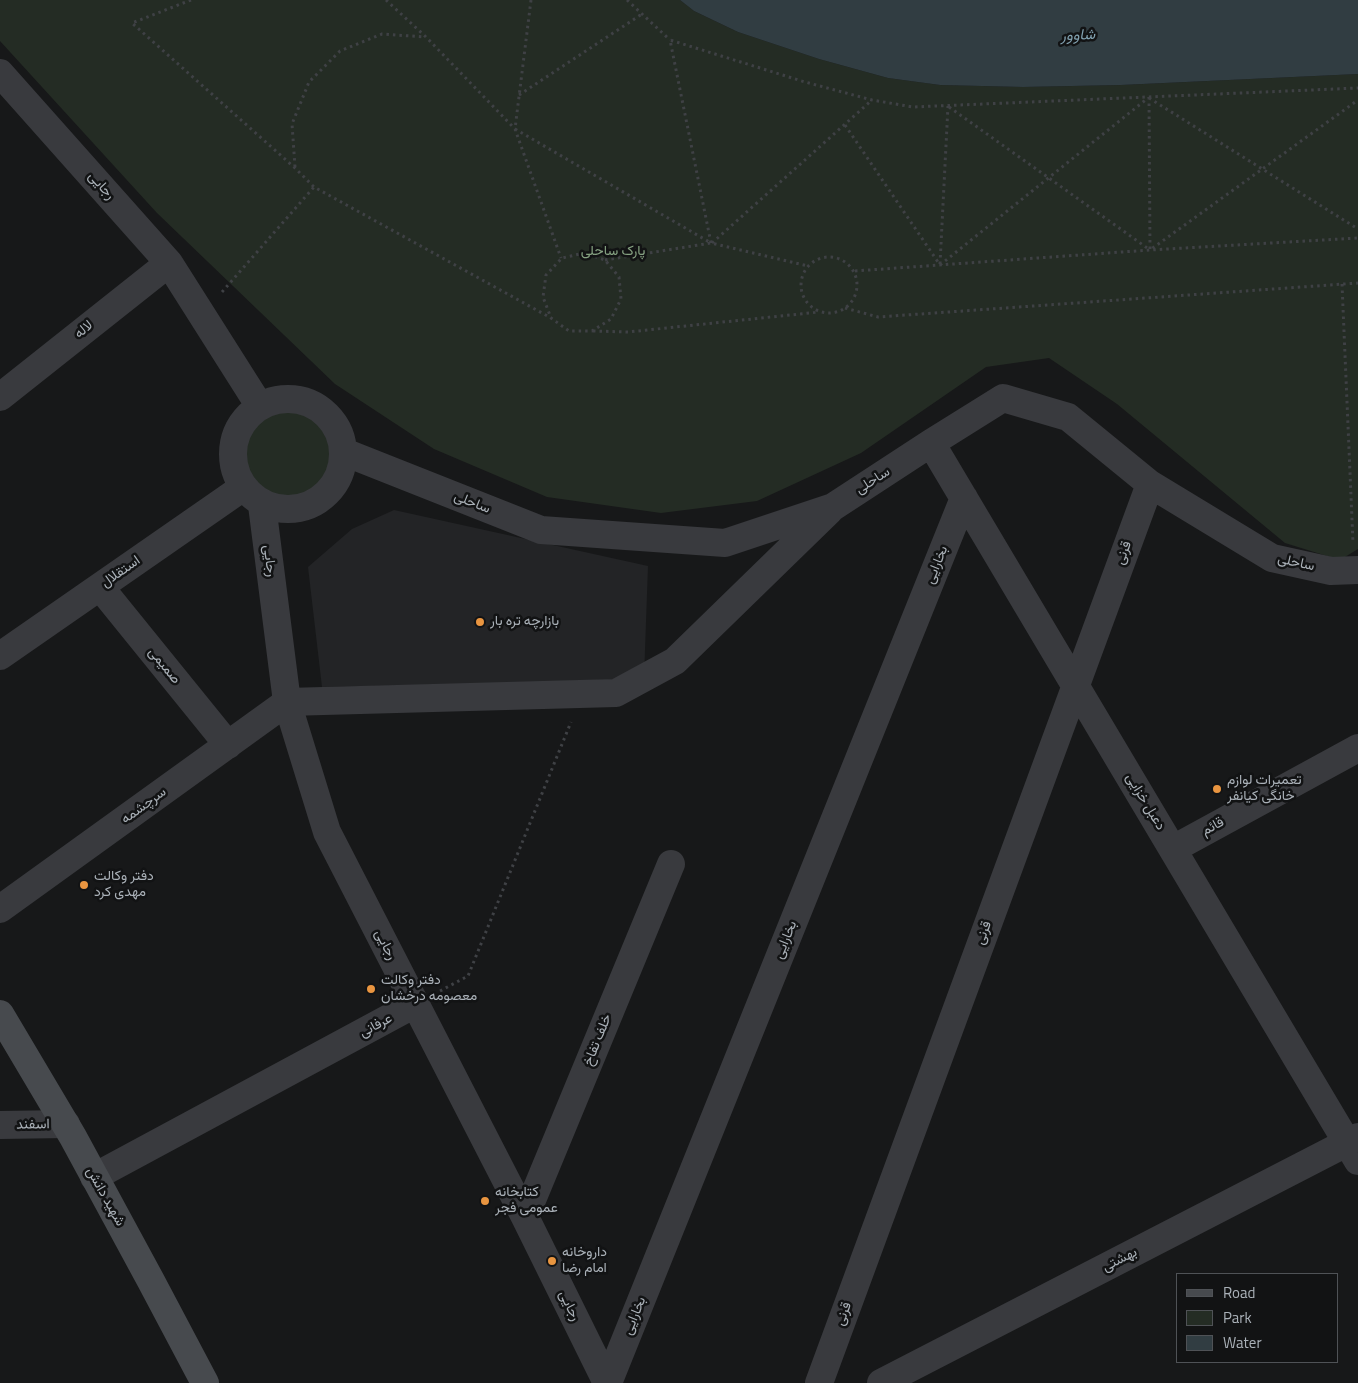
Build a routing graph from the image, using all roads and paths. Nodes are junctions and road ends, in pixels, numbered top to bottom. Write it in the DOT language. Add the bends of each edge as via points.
graph roads {
  1 [pos="191,0"];
  2 [pos="386,0"];
  3 [pos="531,0"];
  4 [pos="627,0"];
  5 [pos="642,14"];
  6 [pos="426,37"];
  7 [pos="670,40"];
  8 [pos="0,73"];
  9 [pos="1358,88"];
  10 [pos="519,95"];
  11 [pos="1148,97"];
  12 [pos="872,100"];
  13 [pos="1358,100"];
  14 [pos="948,106"];
  15 [pos="845,125"];
  16 [pos="515,129"];
  17 [pos="295,168"];
  18 [pos="1263,169"];
  19 [pos="1048,177"];
  20 [pos="314,187"];
  21 [pos="1358,229"];
  22 [pos="1358,238"];
  23 [pos="711,243"];
  24 [pos="1150,250"];
  25 [pos="562,258"];
  26 [pos="605,260"];
  27 [pos="169,263"];
  28 [pos="940,265"];
  29 [pos="808,266"];
  30 [pos="855,271"];
  31 [pos="1358,283"];
  32 [pos="1342,284"];
  33 [pos="846,308"];
  34 [pos="819,312"];
  35 [pos="202,315"];
  36 [pos="551,318"];
  37 [pos="592,331"];
  38 [pos="0,397"];
  39 [pos="259,405"];
  40 [pos="931,443"];
  41 [pos="344,452"];
  42 [pos="1150,484"];
  43 [pos="242,488"];
  44 [pos="964,498"];
  45 [pos="262,505"];
  46 [pos="833,507"];
  47 [pos="1356,570"];
  48 [pos="100,587"];
  49 [pos="0,656"];
  50 [pos="1076,685"];
  51 [pos="582,694"];
  52 [pos="287,702"];
  53 [pos="228,745"];
  54 [pos="1358,748"];
  55 [pos="1173,849"];
  56 [pos="671,864"];
  57 [pos="0,909"];
  58 [pos="415,1004"];
  59 [pos="0,1014"];
  60 [pos="8,1039"];
  61 [pos="66,1124"];
  62 [pos="0,1125"];
  63 [pos="1354,1147"];
  64 [pos="94,1177"];
  65 [pos="526,1217"];
  66 [pos="205,1383"];
  67 [pos="608,1383"];
  68 [pos="819,1383"];
  69 [pos="881,1383"];
  1 -- 17 [label="path" via="132,22"];
  2 -- 6 [label="path"];
  3 -- 10 [label="path"];
  4 -- 5 [label="path"];
  5 -- 7 [label="path"];
  5 -- 10 [label="path"];
  6 -- 16 [label="path"];
  6 -- 17 [label="path" via="382,34 340,51 309,82 292,124"];
  7 -- 12 [label="path"];
  7 -- 23 [label="path"];
  8 -- 27 [label="street, رجایی"];
  9 -- 11 [label="path"];
  10 -- 16 [label="path"];
  11 -- 14 [label="path"];
  11 -- 18 [label="path"];
  11 -- 19 [label="path"];
  11 -- 24 [label="path"];
  12 -- 14 [label="path" via="912,107"];
  12 -- 15 [label="path"];
  13 -- 18 [label="path"];
  14 -- 19 [label="path"];
  14 -- 28 [label="path"];
  15 -- 23 [label="path"];
  15 -- 28 [label="path"];
  16 -- 23 [label="path"];
  16 -- 25 [label="path"];
  17 -- 20 [label="path"];
  18 -- 21 [label="path"];
  18 -- 24 [label="path"];
  19 -- 24 [label="path"];
  19 -- 28 [label="path"];
  20 -- 35 [label="path"];
  20 -- 36 [label="path"];
  22 -- 24 [label="path"];
  23 -- 26 [label="path"];
  23 -- 29 [label="path"];
  24 -- 28 [label="path"];
  25 -- 26 [label="path" via="584,253"];
  25 -- 36 [label="path" via="546,275 542,297"];
  26 -- 37 [label="path" via="619,277 621,299 611,319"];
  27 -- 35 [label="street, رجایی"];
  27 -- 38 [label="street, لاله"];
  28 -- 30 [label="path"];
  29 -- 30 [label="path" via="819,258 832,256 846,261"];
  29 -- 34 [label="path" via="801,278 801,292 808,304"];
  30 -- 33 [label="path" via="858,284 855,298"];
  31 -- 32 [label="path"];
  32 -- 33 [label="path" via="878,317"];
  32 -- 47 [label="path"];
  33 -- 34 [label="path" via="833,313"];
  34 -- 37 [label="path" via="628,332"];
  35 -- 39 [label="street, رجایی"];
  36 -- 37 [label="path" via="569,330"];
  39 -- 41 [label="street" via="287,398 315,404 336,424"];
  39 -- 43 [label="street" via="238,428 231,459"];
  40 -- 42 [label="street, ساحلی" via="1003,398 1068,417"];
  40 -- 44 [label="street, دعبل خزایی"];
  40 -- 46 [label="street, ساحلی"];
  41 -- 45 [label="street" via="338,480 318,502 291,511"];
  41 -- 46 [label="street, ساحلی" via="541,530 725,543"];
  42 -- 47 [label="street, ساحلی" via="1272,558 1331,571"];
  42 -- 50 [label="street, قرنی"];
  43 -- 45 [label="street"];
  43 -- 48 [label="street, استقلال"];
  44 -- 50 [label="street, دعبل خزایی"];
  44 -- 67 [label="street, بخارایی"];
  45 -- 52 [label="street, رجایی"];
  46 -- 51 [label="street" via="675,661 616,694"];
  48 -- 49 [label="street, استقلال"];
  48 -- 53 [label="street, صمیمی"];
  50 -- 55 [label="street, دعبل خزایی"];
  50 -- 68 [label="street, قرنی"];
  51 -- 52 [label="street"];
  51 -- 58 [label="path" via="468,976"];
  52 -- 53 [label="street, سرچشمه"];
  52 -- 58 [label="street, رجایی" via="327,832"];
  53 -- 57 [label="street, سرچشمه"];
  54 -- 55 [label="street, قائم"];
  55 -- 63 [label="street, دعبل خزایی"];
  56 -- 65 [label="street, خلف تفاخ"];
  58 -- 64 [label="street, عرفانی"];
  58 -- 65 [label="street, رجایی"];
  59 -- 60 [label="main road, شهید دانش"];
  60 -- 61 [label="main road, شهید دانش"];
  61 -- 62 [label="street, اسفند"];
  61 -- 64 [label="main road, شهید دانش"];
  63 -- 69 [label="street, بهشتی"];
  64 -- 66 [label="main road, شهید دانش"];
  65 -- 67 [label="street, رجایی"];
}
